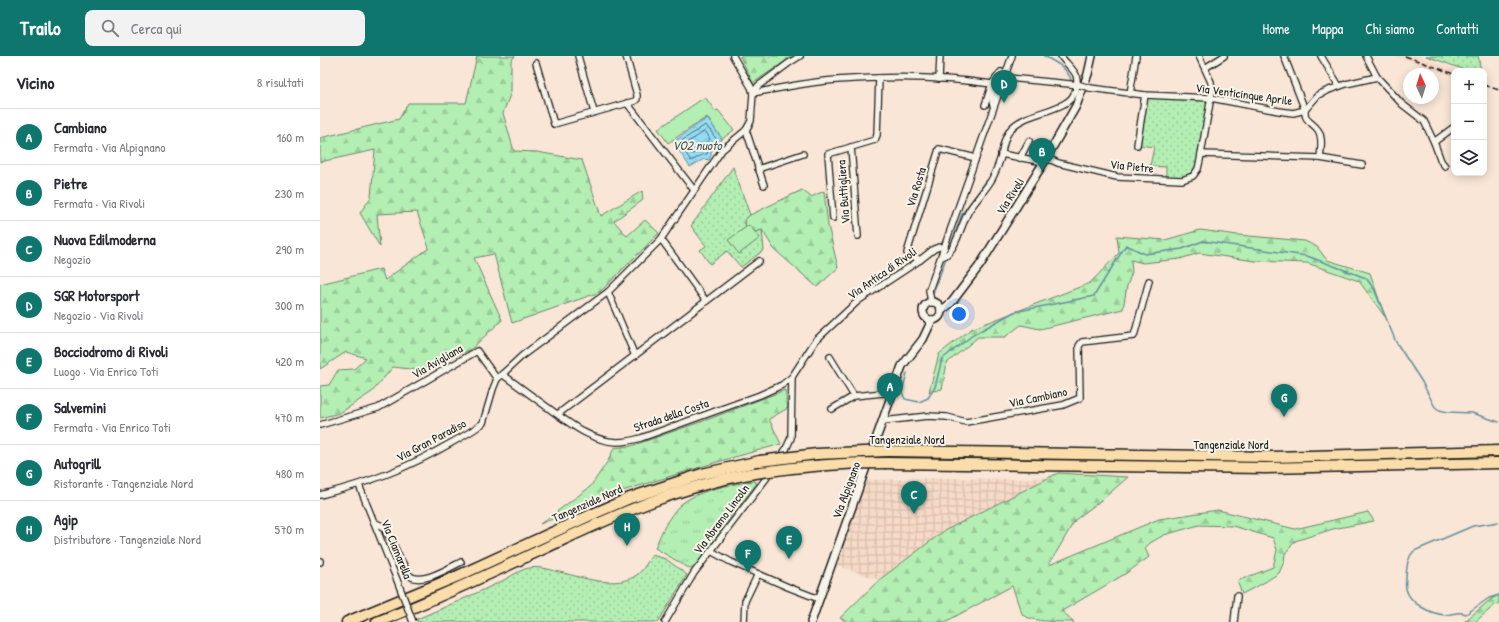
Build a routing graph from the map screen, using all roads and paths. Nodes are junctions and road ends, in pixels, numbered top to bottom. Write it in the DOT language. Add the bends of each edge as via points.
graph roads {
  1 [pos="578,56"];
  2 [pos="626,56"];
  3 [pos="733,56"];
  4 [pos="800,56"];
  5 [pos="940,56"];
  6 [pos="1012,56"];
  7 [pos="1061,56"];
  8 [pos="1092,56"];
  9 [pos="1136,56"];
  10 [pos="1199,56"];
  11 [pos="1224,56"];
  12 [pos="1284,56"];
  13 [pos="1321,56"];
  14 [pos="1366,56"];
  15 [pos="536,63"];
  16 [pos="1205,68"];
  17 [pos="1005,76"];
  18 [pos="1377,76"];
  19 [pos="879,78"];
  20 [pos="939,79"];
  21 [pos="992,84"];
  22 [pos="1078,85"];
  23 [pos="1339,86"];
  24 [pos="753,92"];
  25 [pos="1130,94"];
  26 [pos="1145,95"];
  27 [pos="1211,98"];
  28 [pos="627,104"];
  29 [pos="985,105"];
  30 [pos="994,106"];
  31 [pos="1305,110"];
  32 [pos="594,112"];
  33 [pos="1451,129"];
  34 [pos="746,130"];
  35 [pos="1030,141"];
  36 [pos="1434,142"];
  37 [pos="1137,145"];
  38 [pos="851,147"];
  39 [pos="803,154"];
  40 [pos="1001,154"];
  41 [pos="1201,154"];
  42 [pos="976,158"];
  43 [pos="1020,158"];
  44 [pos="1320,158"];
  45 [pos="1045,160"];
  46 [pos="1362,165"];
  47 [pos="1445,166"];
  48 [pos="758,169"];
  49 [pos="764,185"];
  50 [pos="694,190"];
  51 [pos="833,218"];
  52 [pos="858,236"];
  53 [pos="661,239"];
  54 [pos="945,247"];
  55 [pos="941,257"];
  56 [pos="920,260"];
  57 [pos="759,261"];
  58 [pos="1149,281"];
  59 [pos="608,292"];
  60 [pos="954,299"];
  61 [pos="706,301"];
  62 [pos="934,303"];
  63 [pos="941,311"];
  64 [pos="929,319"];
  65 [pos="635,356"];
  66 [pos="830,357"];
  67 [pos="902,366"];
  68 [pos="502,374"];
  69 [pos="792,377"];
  70 [pos="497,379"];
  71 [pos="893,392"];
  72 [pos="854,396"];
  73 [pos="832,409"];
  74 [pos="558,414"];
  75 [pos="883,421"];
  76 [pos="320,425"];
  77 [pos="1499,452"];
  78 [pos="1499,463"];
  79 [pos="359,485"];
  80 [pos="320,495"];
  81 [pos="374,522"];
  82 [pos="711,551"];
  83 [pos="461,562"];
  84 [pos="758,574"];
  85 [pos="1237,596"];
  86 [pos="819,599"];
  87 [pos="346,622"];
  88 [pos="377,622"];
  89 [pos="413,622"];
  90 [pos="665,622"];
  91 [pos="744,622"];
  92 [pos="811,622"];
  93 [pos="1234,622"];
  1 -- 32 [label="street"];
  2 -- 28 [label="street" via="637,95 635,101"];
  3 -- 24 [label="street"];
  4 -- 24 [label="street"];
  5 -- 20 [label="street"];
  6 -- 17 [label="street, Via Rivoli"];
  7 -- 22 [label="street" via="1073,70"];
  8 -- 45 [label="street, Via Rivoli" via="1076,106"];
  9 -- 25 [label="street"];
  10 -- 16 [label="street, Via Pietre"];
  11 -- 16 [label="street"];
  12 -- 31 [label="street"];
  13 -- 23 [label="street"];
  14 -- 18 [label="street"];
  15 -- 32 [label="street" via="554,124"];
  16 -- 27 [label="street, Via Pietre" via="1211,82"];
  17 -- 21 [label="street" via="1000,73"];
  17 -- 22 [label="street, Via Venticinque Aprile"];
  17 -- 30 [label="street, Via Rivoli"];
  18 -- 23 [label="street, Via Venticinque Aprile"];
  18 -- 36 [label="street" via="1402,104 1424,121"];
  19 -- 20 [label="street"];
  19 -- 24 [label="street" via="836,80"];
  19 -- 38 [label="street, Via Buttigliera" via="878,135 875,140"];
  20 -- 21 [label="street"];
  21 -- 29 [label="street"];
  21 -- 30 [label="street, Via Rivoli" via="995,86 992,101"];
  22 -- 25 [label="street, Via Venticinque Aprile, bridge"];
  22 -- 40 [label="street" via="1066,103 1013,126 1006,135"];
  23 -- 31 [label="street, Via Venticinque Aprile" via="1318,95"];
  24 -- 34 [label="street" via="751,121"];
  25 -- 26 [label="street, Via Venticinque Aprile"];
  26 -- 27 [label="street, Via Venticinque Aprile"];
  26 -- 37 [label="street"];
  27 -- 31 [label="street, Via Venticinque Aprile" via="1279,112 1293,113"];
  27 -- 41 [label="street, Via Pietre"];
  28 -- 32 [label="street"];
  28 -- 50 [label="street"];
  30 -- 42 [label="street, Via Rivoli"];
  31 -- 44 [label="street" via="1307,120 1319,131"];
  33 -- 36 [label="street"];
  34 -- 48 [label="street"];
  34 -- 50 [label="street" via="722,150"];
  35 -- 43 [label="street"];
  36 -- 47 [label="street"];
  38 -- 51 [label="street, Via Buttigliera" via="828,154"];
  38 -- 52 [label="street, Via Buttigliera"];
  39 -- 48 [label="street"];
  40 -- 43 [label="street"];
  40 -- 55 [label="street" via="992,179 966,215 956,243 947,255"];
  41 -- 44 [label="street"];
  41 -- 45 [label="street, Via Pietre" via="1196,172 1182,180 1117,177"];
  42 -- 54 [label="street, Via Rivoli"];
  42 -- 56 [label="street, Via Rosta" via="939,149 907,253"];
  43 -- 45 [label="street"];
  44 -- 46 [label="street"];
  45 -- 60 [label="street, Via Rivoli" via="980,265"];
  48 -- 49 [label="street"];
  50 -- 53 [label="street"];
  53 -- 59 [label="street"];
  53 -- 61 [label="street"];
  54 -- 55 [label="street, Via Rivoli"];
  54 -- 56 [label="street, Via Antica di Rivoli" via="934,249"];
  55 -- 62 [label="street, Via Rivoli" via="929,290"];
  56 -- 69 [label="street, Via Antica di Rivoli" via="858,301 816,340"];
  57 -- 61 [label="street"];
  58 -- 75 [label="street, Via Cambiano" via="1134,336 1082,342 1079,346 1080,398 1063,405 966,422 928,416"];
  59 -- 65 [label="street"];
  59 -- 68 [label="street"];
  60 -- 62 [label="street" via="945,303"];
  60 -- 63 [label="street, Via Rivoli"];
  61 -- 65 [label="street"];
  62 -- 63 [label="street, Via Rivoli"];
  62 -- 64 [label="street, Via Rivoli" via="924,307 923,313"];
  63 -- 64 [label="street, Via Rivoli" via="940,316"];
  64 -- 67 [label="street, Via Rivoli" via="920,344"];
  65 -- 74 [label="street"];
  66 -- 72 [label="street"];
  67 -- 71 [label="street, Via Alpignano"];
  68 -- 70 [label="street"];
  68 -- 74 [label="street, Strada della Costa"];
  69 -- 74 [label="street, Strada della Costa" via="782,385 760,395 628,441 601,439 580,430"];
  69 -- 82 [label="street, Via Abramo Lincoln" via="791,438 786,449"];
  70 -- 76 [label="street, Via Avigliana" via="477,351 378,408"];
  70 -- 79 [label="street, Via Gran Paradiso" via="485,419 478,427 418,461"];
  71 -- 72 [label="street"];
  71 -- 75 [label="street, Via Alpignano"];
  72 -- 73 [label="street"];
  75 -- 86 [label="street, Via Alpignano"];
  77 -- 87 [label="highway, Tangenziale Nord, bridge" via="1264,457 887,451 817,454 760,461 702,474 630,498 450,579"];
  78 -- 88 [label="highway, Tangenziale Nord, bridge" via="1266,468 886,463 808,466 755,473 704,485 638,507"];
  79 -- 80 [label="street, Via Gran Paradiso"];
  79 -- 81 [label="street, Via Ciamarella"];
  81 -- 83 [label="street" via="384,527 412,578 425,578"];
  81 -- 89 [label="street, Via Ciamarella, bridge"];
  82 -- 84 [label="street"];
  82 -- 90 [label="street, Via Abramo Lincoln"];
  84 -- 86 [label="street"];
  84 -- 91 [label="street" via="745,602"];
  85 -- 93 [label="street"];
  86 -- 92 [label="street, Via Alpignano"];
}
